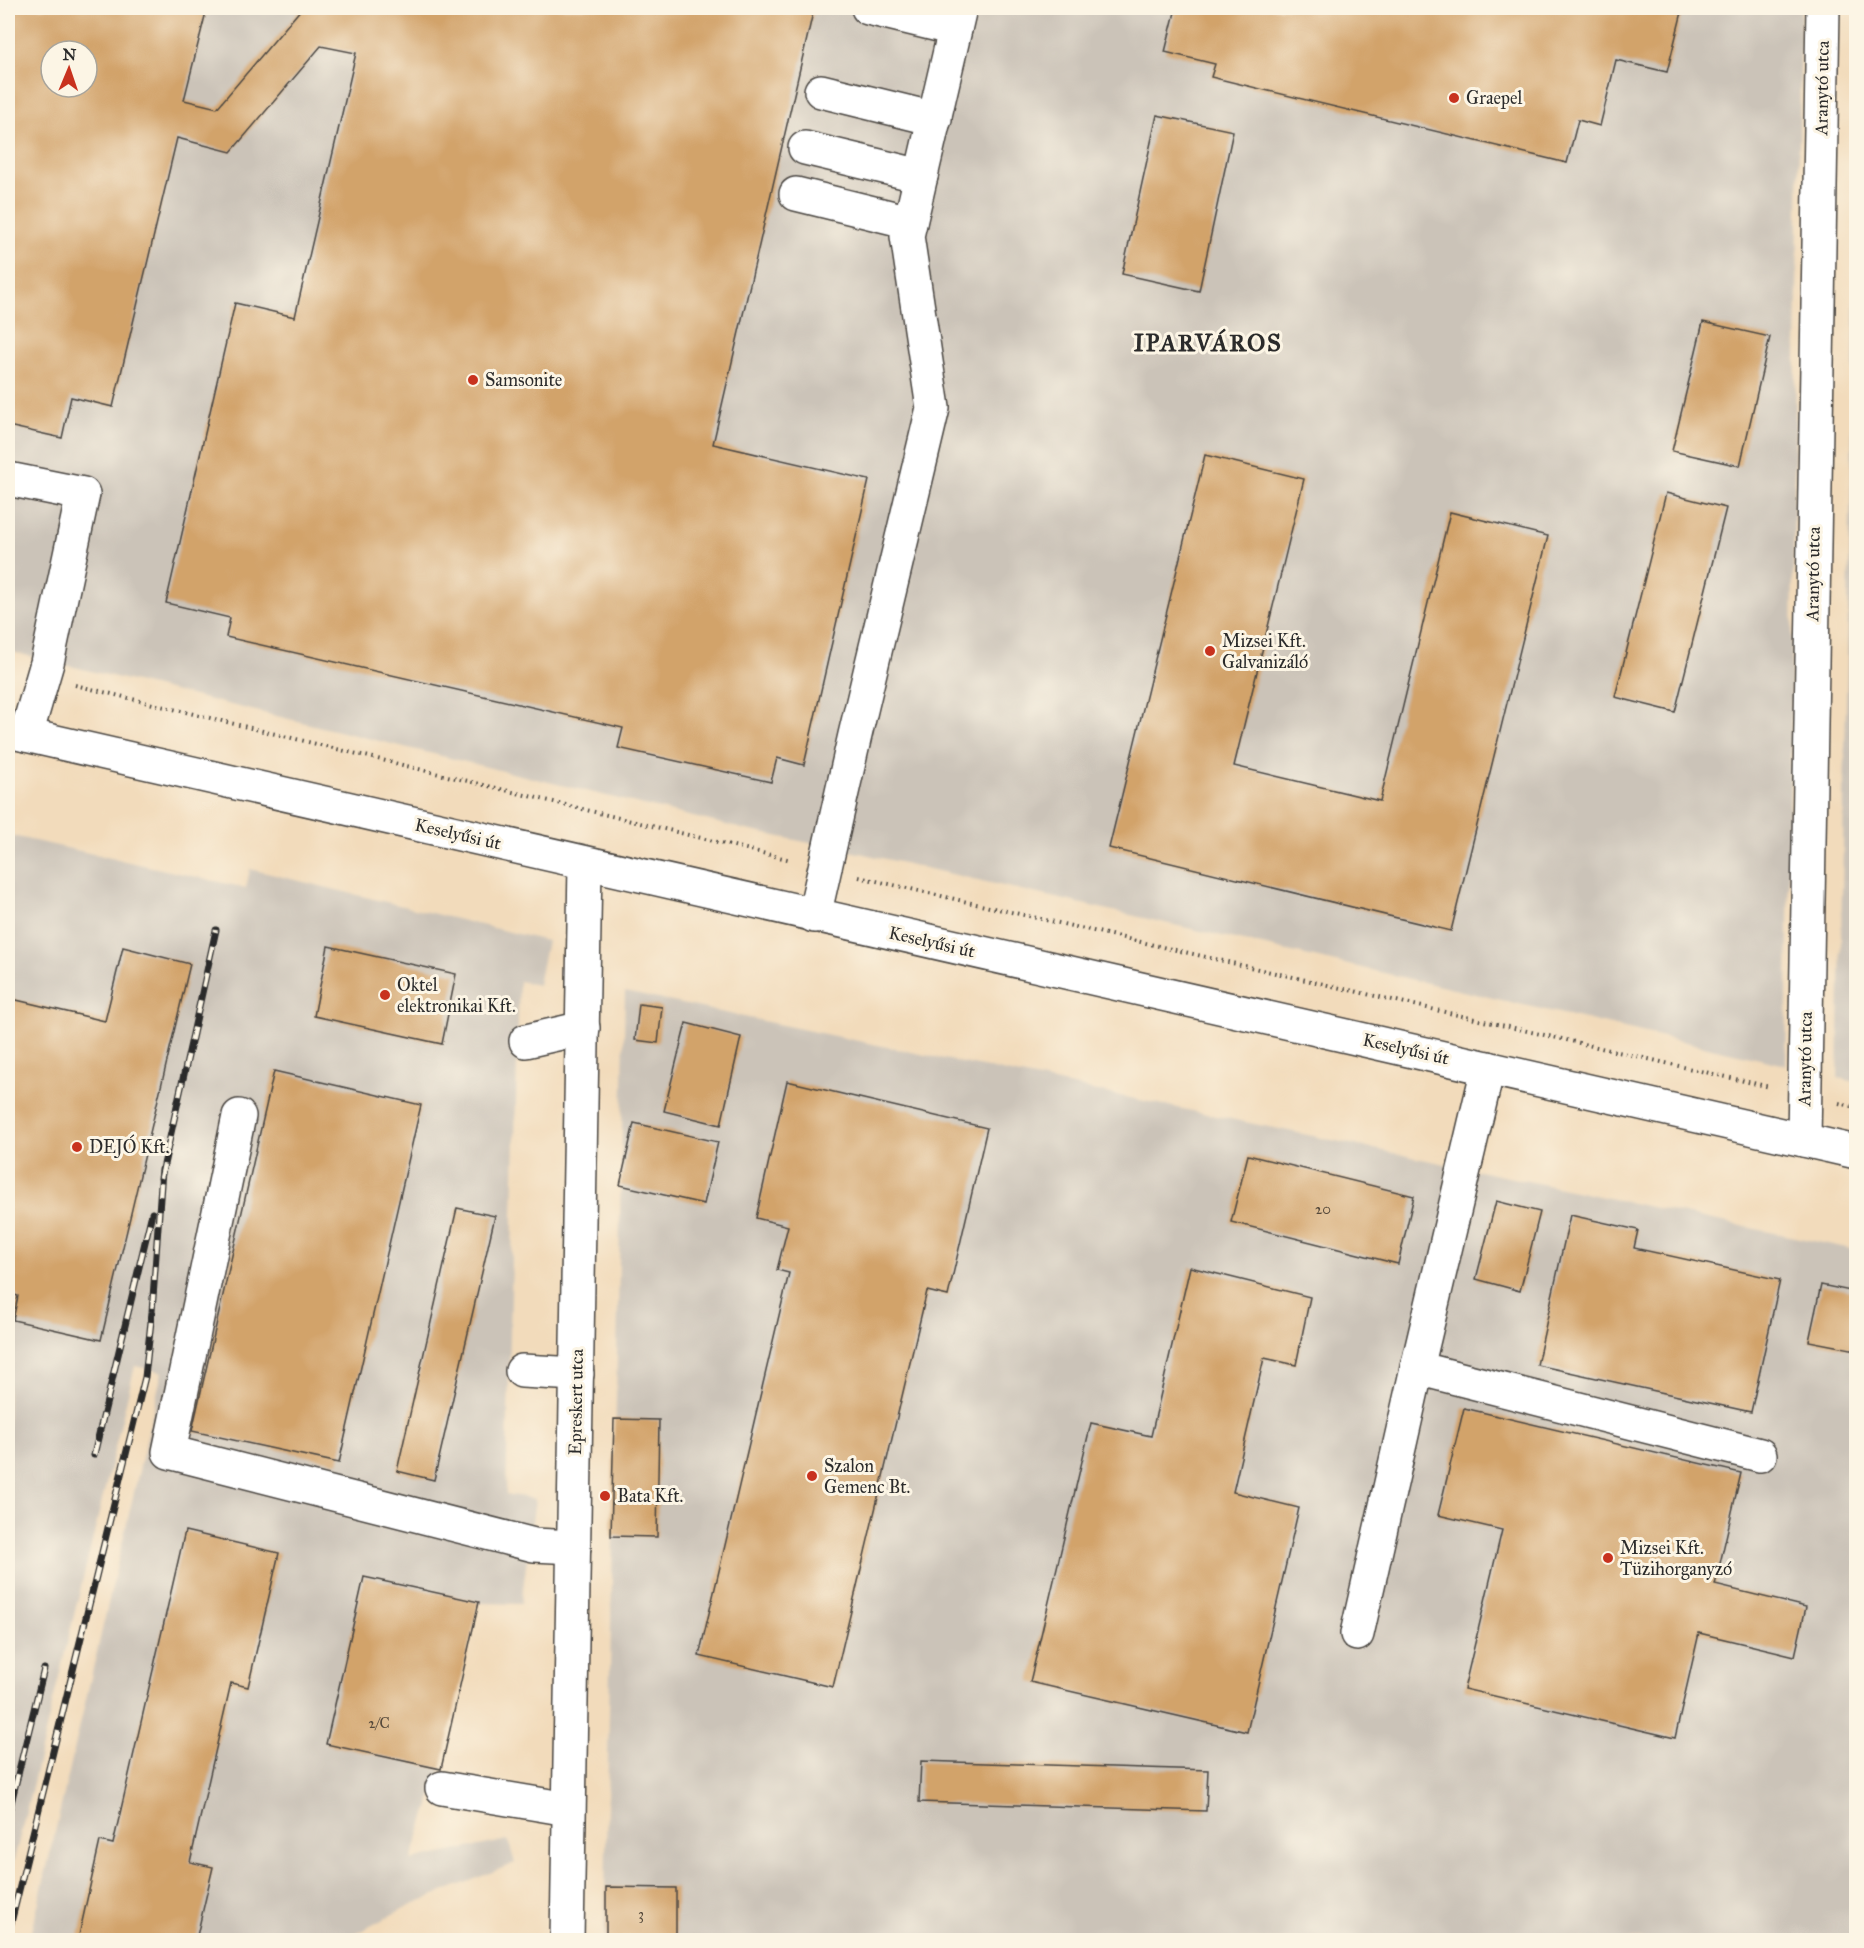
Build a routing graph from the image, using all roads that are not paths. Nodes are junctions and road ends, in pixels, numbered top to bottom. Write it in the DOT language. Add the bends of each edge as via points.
graph roads {
  1 [pos="868,8"];
  2 [pos="1823,8"];
  3 [pos="958,18"];
  4 [pos="821,91"];
  5 [pos="935,119"];
  6 [pos="805,148"];
  7 [pos="921,176"];
  8 [pos="796,194"];
  9 [pos="910,222"];
  10 [pos="8,479"];
  11 [pos="17,733"];
  12 [pos="585,864"];
  13 [pos="814,916"];
  14 [pos="583,1028"];
  15 [pos="526,1041"];
  16 [pos="1488,1068"];
  17 [pos="239,1116"];
  18 [pos="1804,1140"];
  19 [pos="1857,1152"];
  20 [pos="1417,1368"];
  21 [pos="522,1371"];
  22 [pos="577,1374"];
  23 [pos="1760,1455"];
  24 [pos="573,1547"];
  25 [pos="1358,1634"];
  26 [pos="442,1788"];
  27 [pos="568,1809"];
  28 [pos="567,1941"];
  1 -- 3 [label="street"];
  2 -- 18 [label="street, Aranytó utca"];
  3 -- 5 [label="street"];
  4 -- 5 [label="street"];
  5 -- 7 [label="street"];
  6 -- 7 [label="street"];
  7 -- 9 [label="street"];
  8 -- 9 [label="street"];
  9 -- 13 [label="street" via="907,236 933,408"];
  10 -- 11 [label="street" via="83,494 43,677"];
  11 -- 12 [label="street, Keselyűsi út"];
  12 -- 13 [label="street, Keselyűsi út"];
  12 -- 14 [label="street, Epreskert utca"];
  13 -- 16 [label="street, Keselyűsi út"];
  14 -- 15 [label="street"];
  14 -- 22 [label="street, Epreskert utca"];
  16 -- 18 [label="street, Keselyűsi út"];
  16 -- 20 [label="street"];
  17 -- 24 [label="street" via="169,1452 534,1545"];
  18 -- 19 [label="street, Keselyűsi út"];
  20 -- 23 [label="street"];
  20 -- 25 [label="street"];
  21 -- 22 [label="street"];
  22 -- 24 [label="street, Epreskert utca"];
  24 -- 27 [label="street, Epreskert utca"];
  26 -- 27 [label="street"];
  27 -- 28 [label="street, Epreskert utca"];
}
